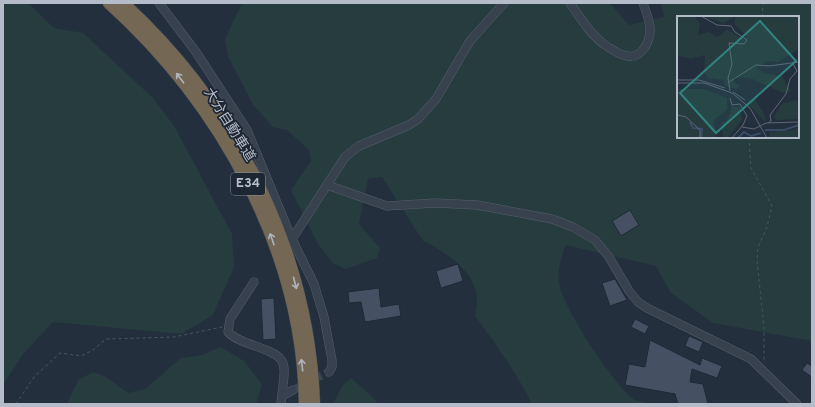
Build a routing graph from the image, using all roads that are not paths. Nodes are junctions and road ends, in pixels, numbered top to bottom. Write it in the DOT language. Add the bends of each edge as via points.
graph roads {
  1 [pos="109,3"];
  2 [pos="123,3"];
  3 [pos="159,3"];
  4 [pos="504,3"];
  5 [pos="570,3"];
  6 [pos="643,3"];
  7 [pos="327,185"];
  8 [pos="292,239"];
  9 [pos="254,282"];
  10 [pos="329,372"];
  11 [pos="293,390"];
  12 [pos="786,395"];
  13 [pos="282,400"];
  14 [pos="305,404"];
  15 [pos="314,404"];
  16 [pos="784,404"];
  17 [pos="797,404"];
  14 -- 1 [label="highway, 大分自動車道 / E34, one-way" via="293,308 267,227 251,190 206,112 151,44"];
  2 -- 15 [label="highway, 大分自動車道 / E34, one-way" via="182,66 218,115 260,187 290,263 301,306 309,343"];
  3 -- 8 [label="street" via="196,52 247,130"];
  4 -- 7 [label="street" via="470,41 436,99 418,119 359,146 345,157"];
  5 -- 6 [label="street" via="602,43 629,57 644,49 650,36"];
  7 -- 8 [label="street"];
  7 -- 12 [label="street" via="387,206 434,203 477,205 552,219 573,227 595,240 638,302 751,359"];
  8 -- 10 [label="street" via="321,304 332,360"];
  9 -- 13 [label="street" via="234,312 228,325 228,332 234,338 271,351 283,359 285,378"];
  11 -- 13 [label="street"];
  12 -- 16 [label="street"];
  12 -- 17 [label="street"];
}
